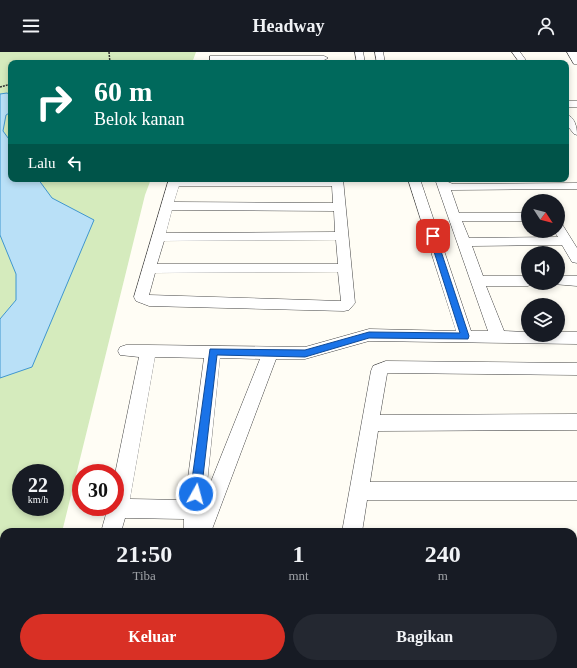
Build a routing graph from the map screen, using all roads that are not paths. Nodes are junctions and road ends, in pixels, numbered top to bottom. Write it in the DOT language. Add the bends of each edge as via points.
graph roads {
  1 [pos="577,53"];
  2 [pos="213,58"];
  3 [pos="324,58"];
  4 [pos="577,62"];
  5 [pos="569,121"];
  6 [pos="577,133"];
  7 [pos="175,182"];
  8 [pos="337,182"];
  9 [pos="415,182"];
  10 [pos="441,182"];
  11 [pos="443,182"];
  12 [pos="577,186"];
  13 [pos="534,187"];
  14 [pos="167,206"];
  15 [pos="339,207"];
  16 [pos="454,217"];
  17 [pos="521,217"];
  18 [pos="342,236"];
  19 [pos="158,237"];
  20 [pos="564,238"];
  21 [pos="566,241"];
  22 [pos="463,242"];
  23 [pos="577,259"];
  24 [pos="345,268"];
  25 [pos="149,269"];
  26 [pos="521,281"];
  27 [pos="565,281"];
  28 [pos="577,281"];
  29 [pos="478,282"];
  30 [pos="465,336"];
  31 [pos="498,337"];
  32 [pos="577,338"];
  33 [pos="126,351"];
  34 [pos="148,351"];
  35 [pos="213,352"];
  36 [pos="270,353"];
  37 [pos="577,368"];
  38 [pos="577,422"];
  39 [pos="370,423"];
  40 [pos="124,477"];
  41 [pos="359,491"];
  42 [pos="577,491"];
  43 [pos="124,508"];
  44 [pos="194,510"];
  45 [pos="116,516"];
  46 [pos="112,528"];
  47 [pos="194,528"];
  48 [pos="203,528"];
  49 [pos="353,528"];
  1 -- 4 [label="street" via="570,53"];
  2 -- 3 [label="street"];
  5 -- 6 [label="street"];
  7 -- 14 [label="street"];
  8 -- 15 [label="street"];
  9 -- 30 [label="street"];
  10 -- 16 [label="street"];
  11 -- 13 [label="street" via="452,187"];
  12 -- 13 [label="street"];
  14 -- 15 [label="street"];
  14 -- 19 [label="street"];
  15 -- 18 [label="street"];
  16 -- 17 [label="street"];
  16 -- 22 [label="street"];
  18 -- 19 [label="street"];
  18 -- 24 [label="street"];
  19 -- 25 [label="street"];
  20 -- 21 [label="street"];
  21 -- 22 [label="street"];
  21 -- 23 [label="street"];
  22 -- 29 [label="street"];
  24 -- 25 [label="street"];
  24 -- 25 [label="street" via="348,303 344,306 149,301 141,297"];
  26 -- 29 [label="street"];
  27 -- 28 [label="street"];
  29 -- 31 [label="street"];
  30 -- 31 [label="street"];
  30 -- 36 [label="street" via="369,335 305,353"];
  31 -- 32 [label="street"];
  33 -- 34 [label="street"];
  34 -- 35 [label="street"];
  34 -- 40 [label="street"];
  35 -- 36 [label="street"];
  35 -- 44 [label="street"];
  36 -- 48 [label="street"];
  37 -- 39 [label="street" via="386,367 379,371"];
  38 -- 39 [label="street"];
  39 -- 41 [label="street"];
  41 -- 42 [label="street"];
  41 -- 49 [label="street"];
  43 -- 44 [label="street"];
  44 -- 47 [label="street"];
  45 -- 46 [label="street"];
}
